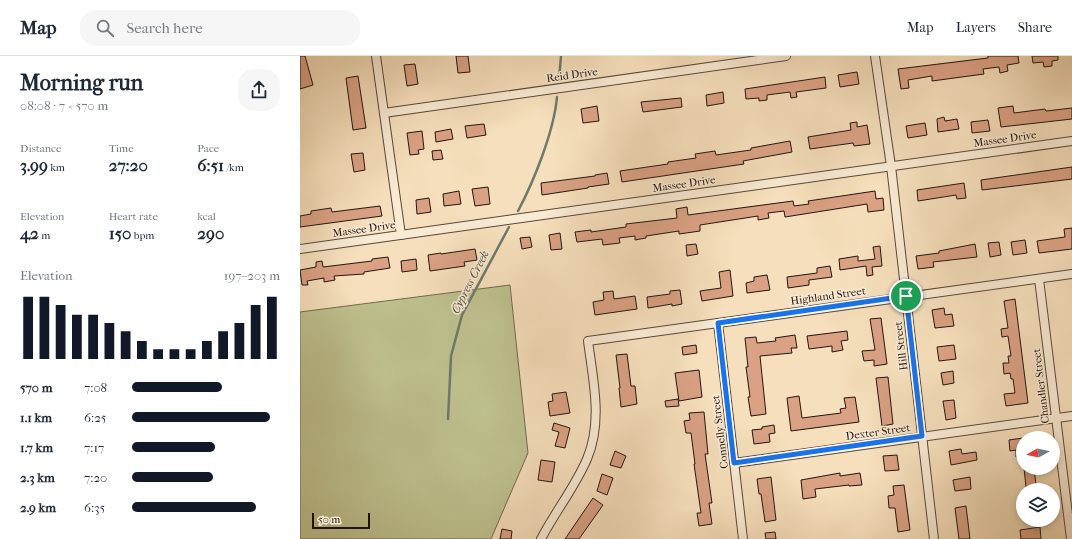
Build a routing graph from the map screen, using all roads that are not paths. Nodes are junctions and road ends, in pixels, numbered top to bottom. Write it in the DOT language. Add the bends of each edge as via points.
graph roads {
  1 [pos="376,56"];
  2 [pos="786,56"];
  3 [pos="875,56"];
  4 [pos="384,113"];
  5 [pos="1072,141"];
  6 [pos="891,166"];
  7 [pos="401,235"];
  8 [pos="300,249"];
  9 [pos="1072,274"];
  10 [pos="1040,278"];
  11 [pos="906,296"];
  12 [pos="718,323"];
  13 [pos="1072,416"];
  14 [pos="1056,418"];
  15 [pos="922,436"];
  16 [pos="734,463"];
  17 [pos="541,539"];
  18 [pos="743,539"];
  19 [pos="934,539"];
  20 [pos="1070,539"];
  1 -- 4 [label="street"];
  2 -- 4 [label="street, Reid Drive"];
  3 -- 6 [label="street, Hill Street"];
  4 -- 7 [label="street"];
  5 -- 6 [label="street, Massee Drive"];
  6 -- 7 [label="street, Massee Drive"];
  6 -- 11 [label="street, Hill Street"];
  7 -- 8 [label="street, Massee Drive"];
  9 -- 10 [label="street, Highland Street"];
  10 -- 11 [label="street, Highland Street"];
  10 -- 14 [label="street, Chandler Street"];
  11 -- 12 [label="street, Highland Street"];
  11 -- 15 [label="street, Hill Street"];
  12 -- 16 [label="street, Connelly Street"];
  12 -- 17 [label="street, Highland Street" via="588,341 596,412 592,445 580,473"];
  13 -- 14 [label="street, Dexter Street"];
  14 -- 15 [label="street, Dexter Street"];
  14 -- 20 [label="street, Chandler Street"];
  15 -- 16 [label="street, Dexter Street"];
  15 -- 19 [label="street, Hill Street"];
  16 -- 18 [label="street, Connelly Street"];
}
